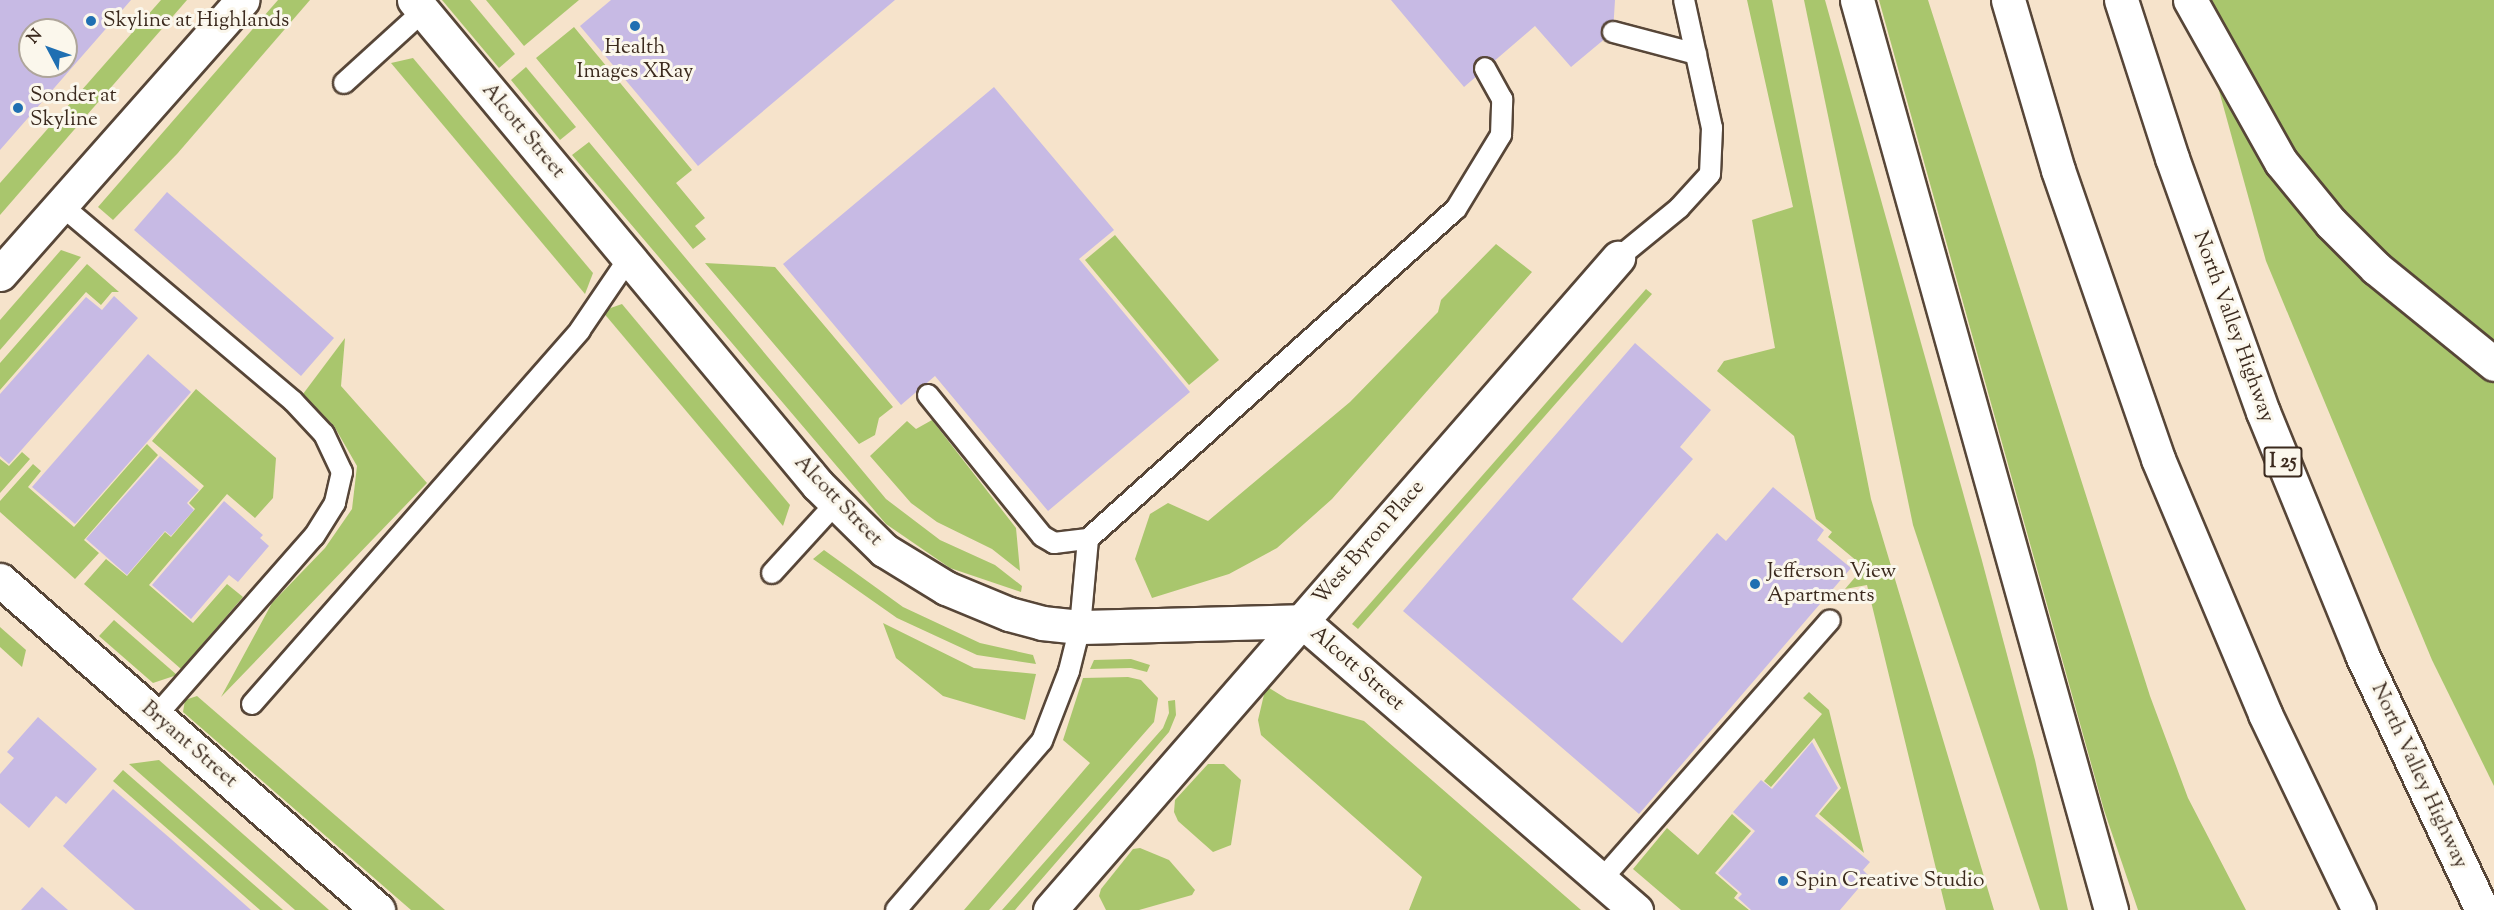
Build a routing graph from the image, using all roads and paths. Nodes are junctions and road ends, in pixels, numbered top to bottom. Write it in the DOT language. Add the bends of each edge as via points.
graph roads {
  1 [pos="242,0"];
  2 [pos="1684,0"];
  3 [pos="1857,0"];
  4 [pos="1996,0"];
  5 [pos="2008,0"];
  6 [pos="2121,0"];
  7 [pos="2190,0"];
  8 [pos="418,6"];
  9 [pos="1613,32"];
  10 [pos="1696,54"];
  11 [pos="1485,68"];
  12 [pos="344,83"];
  13 [pos="2058,170"];
  14 [pos="61,205"];
  15 [pos="629,258"];
  16 [pos="1618,258"];
  17 [pos="0,274"];
  18 [pos="2494,364"];
  19 [pos="928,395"];
  20 [pos="835,504"];
  21 [pos="1088,539"];
  22 [pos="772,573"];
  23 [pos="0,580"];
  24 [pos="1830,620"];
  25 [pos="1302,621"];
  26 [pos="1080,627"];
  27 [pos="252,704"];
  28 [pos="156,716"];
  29 [pos="1601,880"];
  30 [pos="378,910"];
  31 [pos="896,910"];
  32 [pos="1050,910"];
  33 [pos="1636,910"];
  34 [pos="2111,910"];
  35 [pos="2359,910"];
  36 [pos="2482,910"];
  1 -- 14 [label="main road"];
  2 -- 10 [label="lane"];
  3 -- 34 [label="main road"];
  4 -- 13 [label="main road"];
  5 -- 13 [label="main road"];
  6 -- 36 [label="main road, North Valley Highway / I 25" via="2172,158 2263,412 2362,655"];
  7 -- 18 [label="main road" via="2281,162 2331,223 2376,268"];
  8 -- 12 [label="lane"];
  8 -- 15 [label="main road, Alcott Street"];
  9 -- 10 [label="lane"];
  10 -- 16 [label="lane" via="1712,128 1714,157 1710,174 1679,208"];
  11 -- 21 [label="lane" via="1502,99 1501,135 1456,209"];
  13 -- 35 [label="main road" via="2158,459 2210,590"];
  14 -- 17 [label="main road"];
  14 -- 28 [label="lane" via="293,401 324,434 342,472 335,503 314,536"];
  15 -- 20 [label="main road, Alcott Street"];
  15 -- 27 [label="lane" via="580,330"];
  16 -- 25 [label="main road, West Byron Place"];
  19 -- 21 [label="lane" via="1042,536 1054,543"];
  20 -- 22 [label="lane"];
  20 -- 26 [label="main road, Alcott Street" via="884,550 946,588 1008,614"];
  21 -- 26 [label="lane"];
  23 -- 28 [label="main road, Bryant Street"];
  24 -- 29 [label="lane"];
  25 -- 26 [label="main road, Alcott Street"];
  25 -- 29 [label="main road, Alcott Street"];
  25 -- 32 [label="main road, West Byron Place"];
  26 -- 31 [label="lane" via="1069,671 1042,741"];
  28 -- 30 [label="main road, Bryant Street"];
  29 -- 33 [label="main road, Alcott Street"];
}
